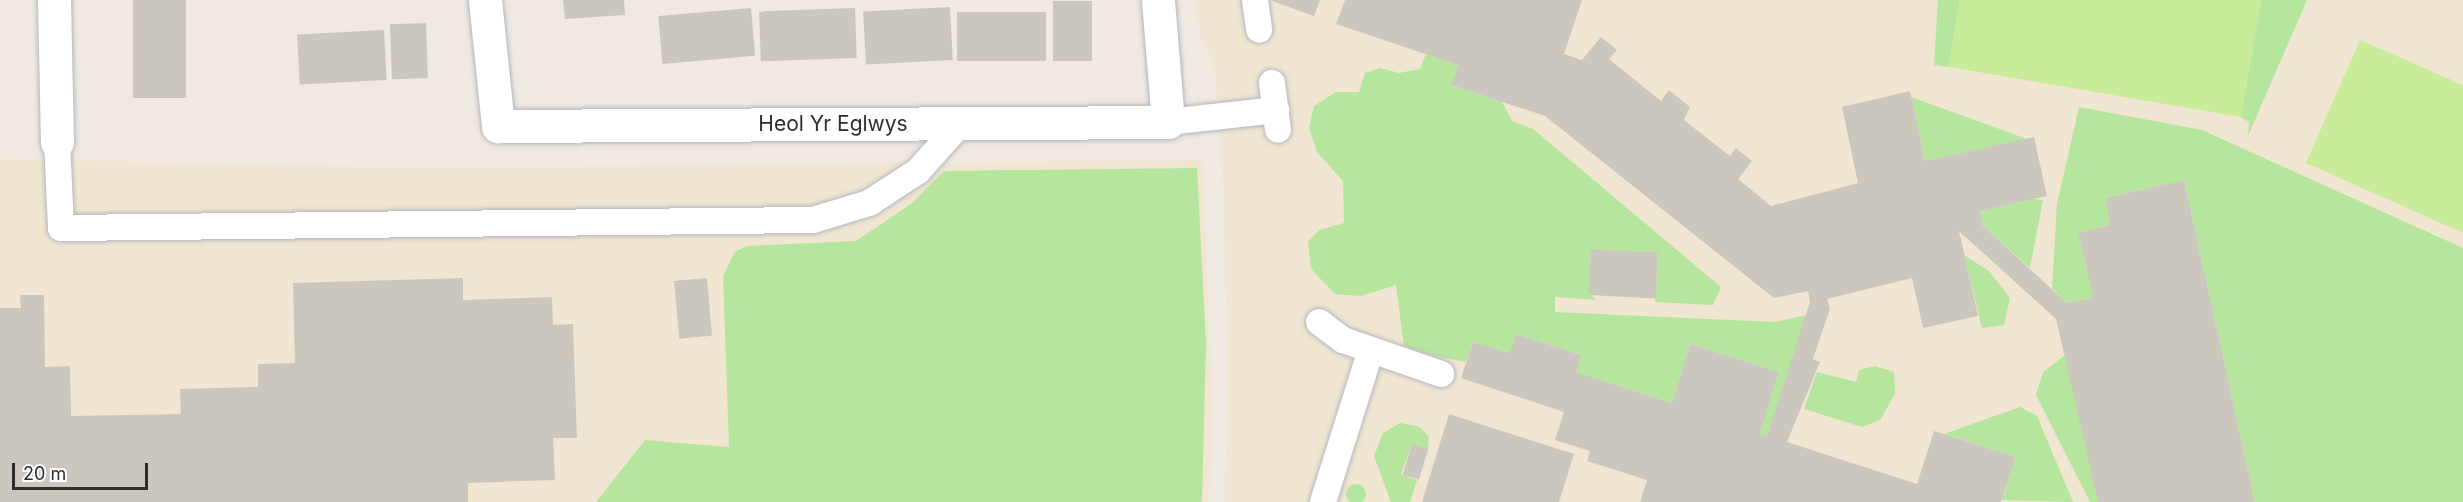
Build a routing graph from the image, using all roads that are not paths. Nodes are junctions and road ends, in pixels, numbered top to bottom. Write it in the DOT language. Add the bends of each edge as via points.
graph roads {
  1 [pos="54,0"];
  2 [pos="485,0"];
  3 [pos="1158,0"];
  4 [pos="1255,0"];
  5 [pos="1259,30"];
  6 [pos="1272,83"];
  7 [pos="1168,122"];
  8 [pos="961,123"];
  9 [pos="57,142"];
  10 [pos="1319,322"];
  11 [pos="1371,350"];
  12 [pos="1441,374"];
  13 [pos="1323,502"];
  1 -- 9 [label="street"];
  2 -- 8 [label="street, Heol Yr Eglwys" via="498,126"];
  3 -- 7 [label="street"];
  4 -- 5 [label="lane"];
  6 -- 7 [label="lane" via="1277,120"];
  7 -- 8 [label="street, Heol Yr Eglwys"];
  8 -- 9 [label="lane" via="918,171 869,203 813,220 61,228"];
  10 -- 11 [label="lane"];
  11 -- 12 [label="lane"];
  11 -- 13 [label="lane"];
}
